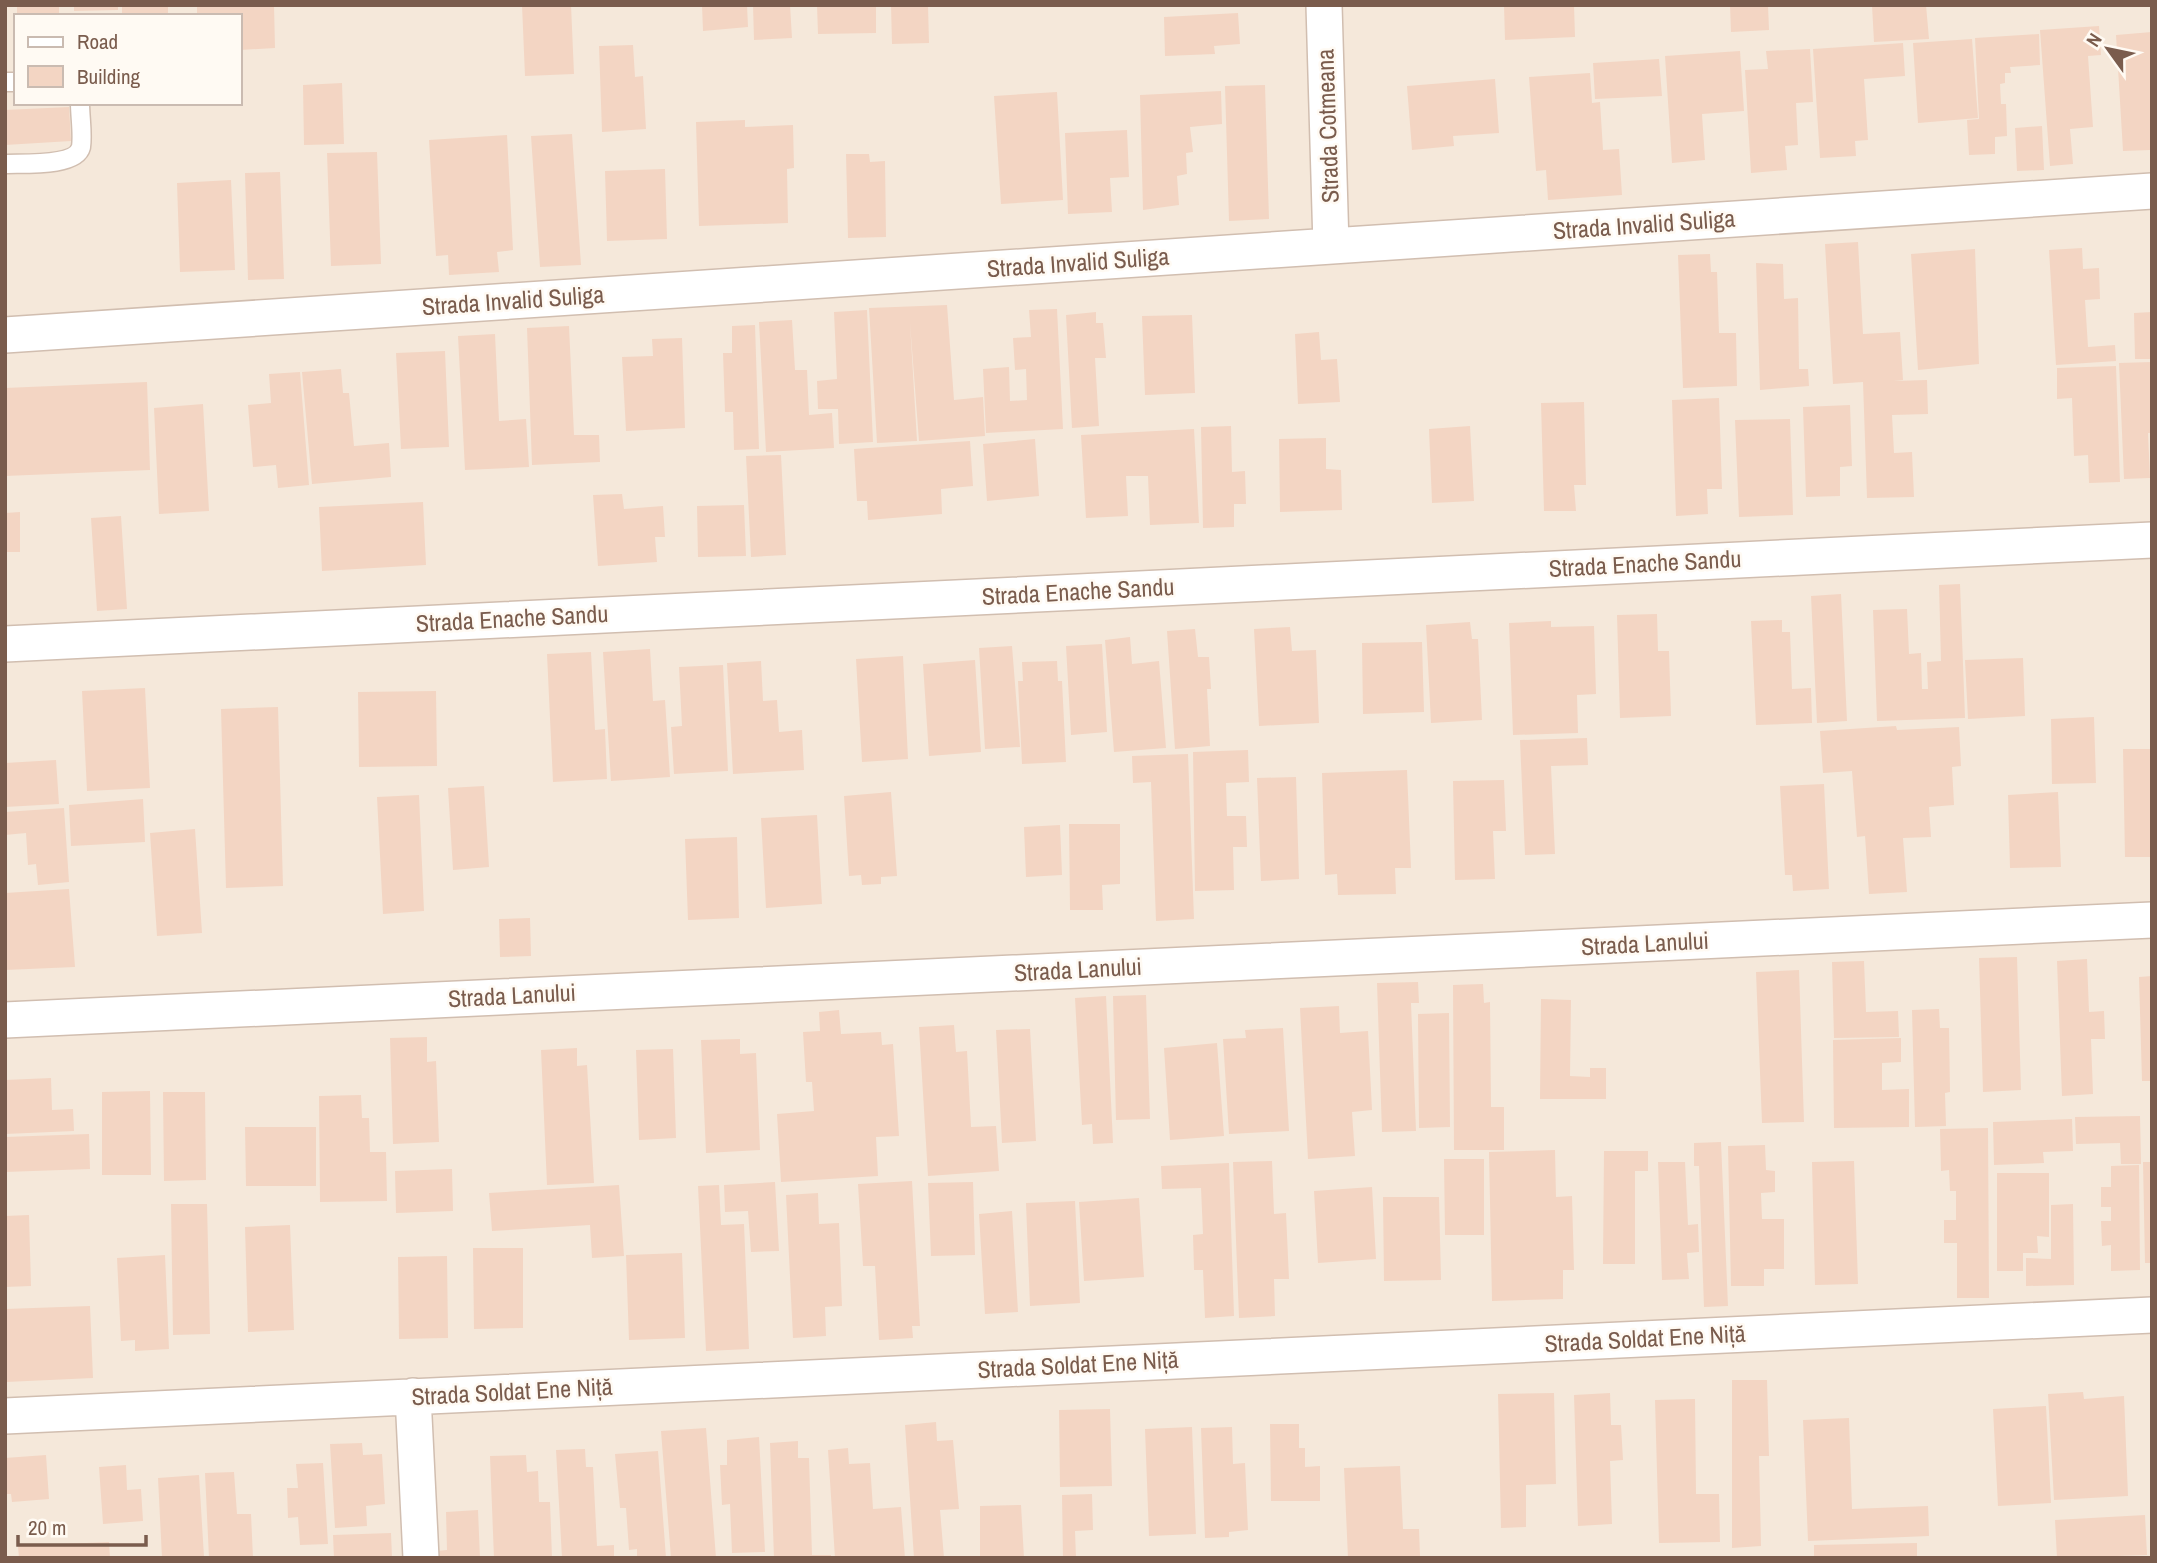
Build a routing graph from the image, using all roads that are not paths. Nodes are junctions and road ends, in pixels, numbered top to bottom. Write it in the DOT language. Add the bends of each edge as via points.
graph roads {
  1 [pos="1324,5"];
  2 [pos="80,105"];
  3 [pos="5,164"];
  4 [pos="2152,191"];
  5 [pos="1331,246"];
  6 [pos="5,335"];
  7 [pos="2152,540"];
  8 [pos="5,644"];
  9 [pos="2152,920"];
  10 [pos="5,1020"];
  11 [pos="2152,1315"];
  12 [pos="413,1396"];
  13 [pos="5,1416"];
  14 [pos="421,1558"];
  1 -- 5 [label="street, Strada Cotmeana"];
  2 -- 3 [label="lane" via="81,148 77,155 68,161"];
  4 -- 5 [label="street, Strada Invalid Suliga"];
  5 -- 6 [label="street, Strada Invalid Suliga"];
  7 -- 8 [label="street, Strada Enache Sandu"];
  9 -- 10 [label="street, Strada Lanului"];
  11 -- 12 [label="street, Strada Soldat Ene Niță"];
  12 -- 13 [label="street, Strada Soldat Ene Niță"];
  12 -- 14 [label="street"];
}
